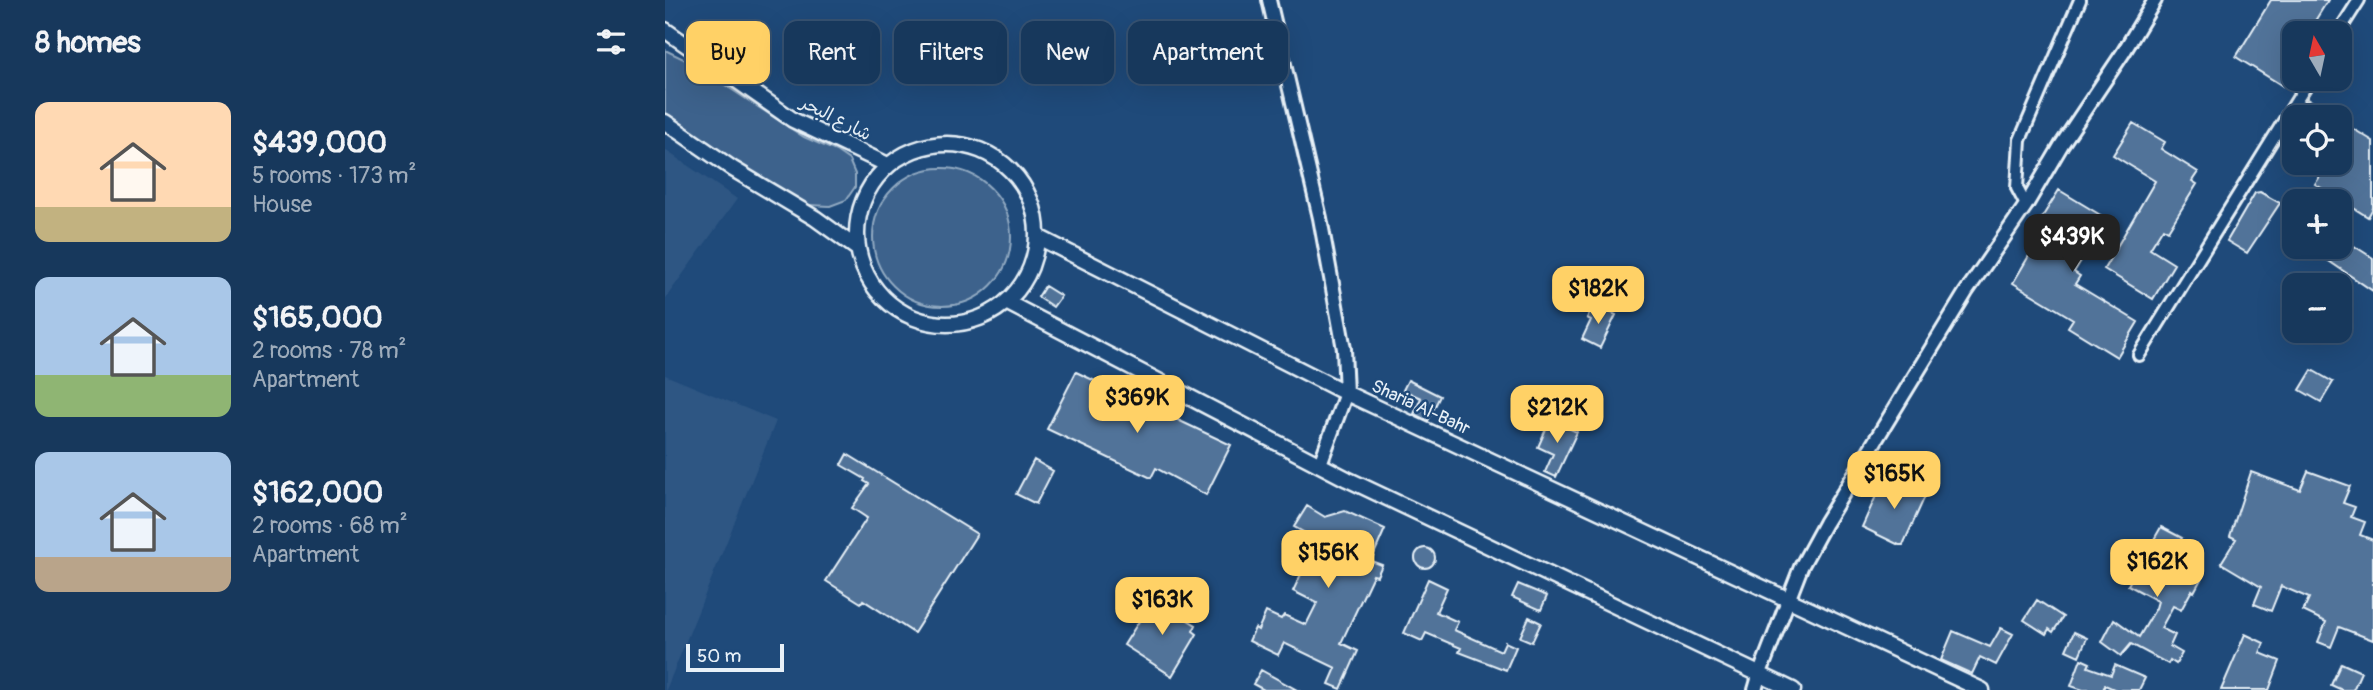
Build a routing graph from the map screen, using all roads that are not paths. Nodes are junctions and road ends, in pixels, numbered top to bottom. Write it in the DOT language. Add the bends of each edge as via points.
graph roads {
  1 [pos="1269,0"];
  2 [pos="2080,0"];
  3 [pos="2155,0"];
  4 [pos="2359,0"];
  5 [pos="2346,21"];
  6 [pos="665,30"];
  7 [pos="2303,91"];
  8 [pos="665,122"];
  9 [pos="888,165"];
  10 [pos="2026,205"];
  11 [pos="1038,237"];
  12 [pos="858,249"];
  13 [pos="1006,302"];
  14 [pos="2139,355"];
  15 [pos="1346,393"];
  16 [pos="1320,464"];
  17 [pos="1787,600"];
  18 [pos="1760,673"];
  19 [pos="1755,690"];
  20 [pos="1793,690"];
  21 [pos="1982,690"];
  1 -- 15 [label="street" via="1320,218 1342,336"];
  2 -- 10 [label="street" via="2019,140 2017,188"];
  3 -- 10 [label="street"];
  4 -- 5 [label="street"];
  6 -- 9 [label="main road, شارع البحر" via="793,120"];
  7 -- 14 [label="street"];
  8 -- 12 [label="main road"];
  9 -- 11 [label="main road" via="914,150 943,144 973,147 1000,160 1021,181 1034,208"];
  9 -- 12 [label="main road" via="869,189 858,218"];
  10 -- 17 [label="street" via="1966,292 1825,523"];
  11 -- 13 [label="main road" via="1023,284"];
  11 -- 15 [label="main road, Sharia Al-Bahr"];
  12 -- 13 [label="main road" via="866,274 882,297 904,313 929,322 957,323 983,317"];
  13 -- 16 [label="main road"];
  15 -- 16 [label="street"];
  15 -- 17 [label="main road, Sharia Al-Bahr"];
  16 -- 18 [label="main road"];
  17 -- 18 [label="street"];
  17 -- 21 [label="main road, Sharia Al-Bahr"];
  18 -- 19 [label="street"];
  18 -- 20 [label="main road"];
}
